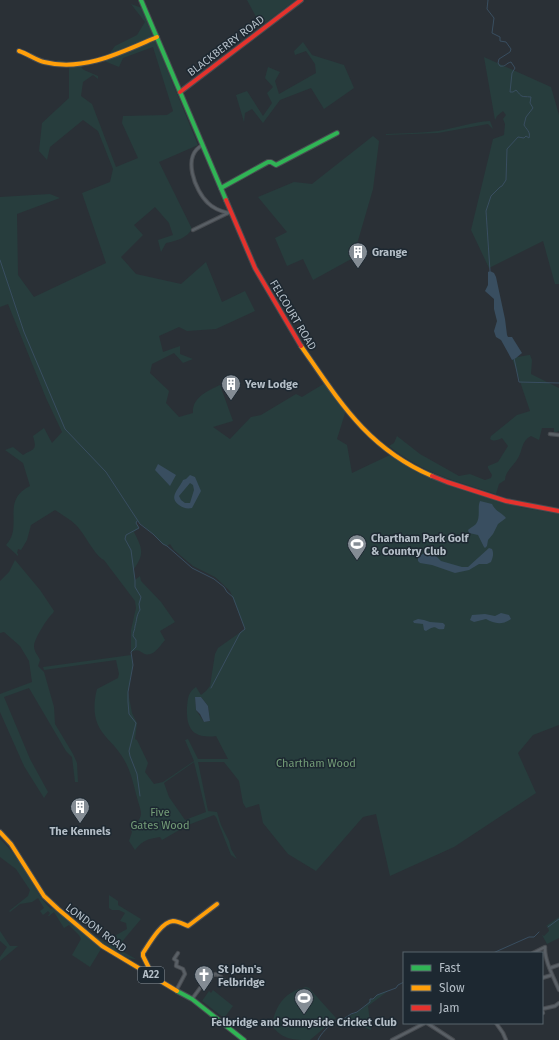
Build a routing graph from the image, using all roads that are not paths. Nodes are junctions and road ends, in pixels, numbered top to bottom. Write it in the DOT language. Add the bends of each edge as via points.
graph roads {
  1 [pos="141,0"];
  2 [pos="301,0"];
  3 [pos="157,37"];
  4 [pos="19,51"];
  5 [pos="180,92"];
  6 [pos="337,133"];
  7 [pos="203,145"];
  8 [pos="221,188"];
  9 [pos="230,212"];
  10 [pos="193,230"];
  11 [pos="550,434"];
  12 [pos="559,435"];
  13 [pos="559,511"];
  14 [pos="0,832"];
  15 [pos="217,904"];
  16 [pos="178,952"];
  17 [pos="535,952"];
  18 [pos="559,965"];
  19 [pos="550,968"];
  20 [pos="206,969"];
  21 [pos="146,972"];
  22 [pos="552,975"];
  23 [pos="543,978"];
  24 [pos="206,980"];
  25 [pos="228,984"];
  26 [pos="177,989"];
  27 [pos="559,990"];
  28 [pos="192,999"];
  29 [pos="559,1003"];
  30 [pos="543,1011"];
  31 [pos="424,1024"];
  32 [pos="428,1024"];
  33 [pos="497,1024"];
  34 [pos="244,1040"];
  35 [pos="392,1040"];
  36 [pos="453,1040"];
  37 [pos="506,1040"];
  1 -- 3 [label="main road, FELCOURT ROAD"];
  2 -- 5 [label="main road, BLACKBERRY ROAD"];
  3 -- 4 [label="main road" via="83,64 45,62"];
  3 -- 5 [label="main road, FELCOURT ROAD"];
  5 -- 7 [label="main road, FELCOURT ROAD"];
  6 -- 8 [label="main road" via="276,165 268,162"];
  7 -- 8 [label="main road, FELCOURT ROAD"];
  7 -- 9 [label="street" via="196,151 192,160 194,182 207,203 218,211"];
  8 -- 9 [label="main road, FELCOURT ROAD"];
  9 -- 10 [label="street"];
  9 -- 13 [label="main road, FELCOURT ROAD" via="258,274 299,343 341,404 365,432 406,463 433,476 506,502"];
  11 -- 12 [label="street"];
  14 -- 21 [label="main road, LONDON ROAD / A22" via="11,844 44,896 58,910 102,946"];
  15 -- 21 [label="main road" via="188,926 178,921 169,921 165,924 143,953 149,968"];
  16 -- 26 [label="street" via="174,959 177,961 176,966 183,969 185,974"];
  17 -- 19 [label="street" via="545,947"];
  18 -- 19 [label="street"];
  19 -- 22 [label="street"];
  20 -- 24 [label="street" via="203,972"];
  21 -- 26 [label="main road, LONDON ROAD / A22"];
  22 -- 23 [label="street"];
  22 -- 27 [label="street"];
  24 -- 25 [label="street" via="216,974"];
  24 -- 28 [label="street"];
  26 -- 28 [label="main road, LONDON ROAD / A22"];
  28 -- 34 [label="main road, LONDON ROAD / A22"];
  29 -- 30 [label="street"];
  31 -- 35 [label="street"];
  32 -- 36 [label="street"];
  33 -- 37 [label="street"];
}
